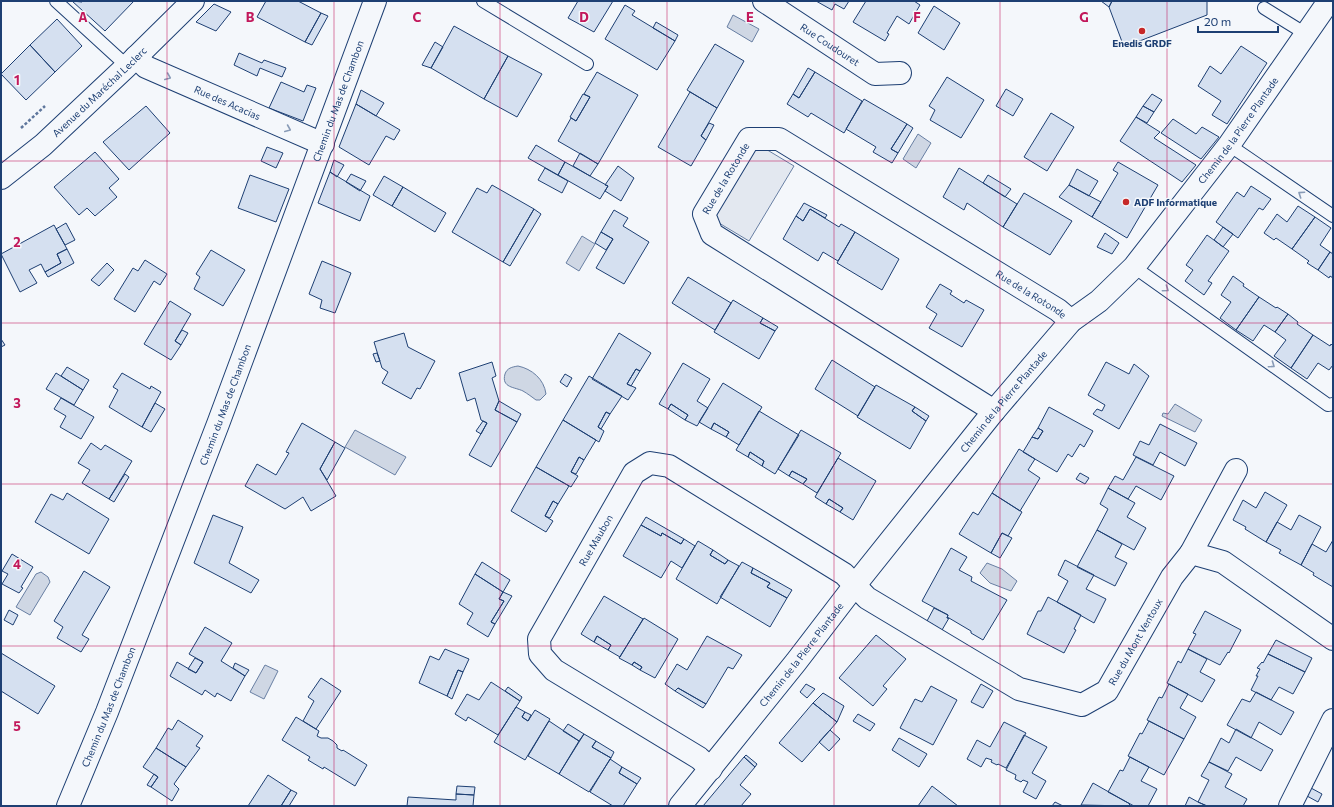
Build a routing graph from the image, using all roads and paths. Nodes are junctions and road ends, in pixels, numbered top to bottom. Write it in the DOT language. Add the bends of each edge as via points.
graph roads {
  1 [pos="56,1"];
  2 [pos="193,1"];
  3 [pos="376,1"];
  4 [pos="483,1"];
  5 [pos="764,1"];
  6 [pos="1329,1"];
  7 [pos="1264,8"];
  8 [pos="1306,34"];
  9 [pos="131,62"];
  10 [pos="587,64"];
  11 [pos="900,73"];
  12 [pos="323,144"];
  13 [pos="1229,144"];
  14 [pos="1,178"];
  15 [pos="1333,216"];
  16 [pos="1134,267"];
  17 [pos="1071,321"];
  18 [pos="1333,404"];
  19 [pos="994,411"];
  20 [pos="1236,470"];
  21 [pos="1191,553"];
  22 [pos="855,585"];
  23 [pos="1333,639"];
  24 [pos="1333,720"];
  25 [pos="711,769"];
  26 [pos="68,806"];
  27 [pos="680,806"];
  28 [pos="1290,806"];
  1 -- 9 [label="lane"];
  2 -- 9 [label="street, Avenue du Maréchal Leclerc"];
  3 -- 12 [label="street, Chemin du Mas de Chambon"];
  4 -- 10 [label="lane"];
  5 -- 11 [label="street, Rue Coudouret" via="875,74"];
  6 -- 8 [label="street, Chemin de la Pierre Plantade"];
  7 -- 8 [label="lane"];
  8 -- 13 [label="street, Chemin de la Pierre Plantade"];
  9 -- 12 [label="street, Rue des Acacias, one-way"];
  9 -- 14 [label="street, Avenue du Maréchal Leclerc" via="43,145"];
  12 -- 26 [label="street, Chemin du Mas de Chambon" via="107,712"];
  15 -- 13 [label="lane, one-way"];
  13 -- 16 [label="street, Chemin de la Pierre Plantade"];
  16 -- 17 [label="street, Chemin de la Pierre Plantade" via="1099,301"];
  16 -- 18 [label="lane, one-way" via="1328,405"];
  17 -- 19 [label="street, Chemin de la Pierre Plantade"];
  17 -- 19 [label="street, Rue de la Rotonde" via="1058,310 778,138 749,139 704,214 712,234"];
  19 -- 22 [label="street, Chemin de la Pierre Plantade"];
  20 -- 21 [label="street, Rue du Mont Ventoux"];
  21 -- 22 [label="street, Rue du Mont Ventoux" via="1172,577 1107,691 1082,705 1019,690 867,598"];
  21 -- 23 [label="street" via="1223,562"];
  22 -- 25 [label="street, Chemin de la Pierre Plantade"];
  22 -- 25 [label="street, Rue Maubon" via="844,574 669,466 650,463 634,473 539,640 540,654 554,670 698,758"];
  24 -- 28 [label="street"];
  25 -- 27 [label="street, Chemin de la Pierre Plantade"];
}
